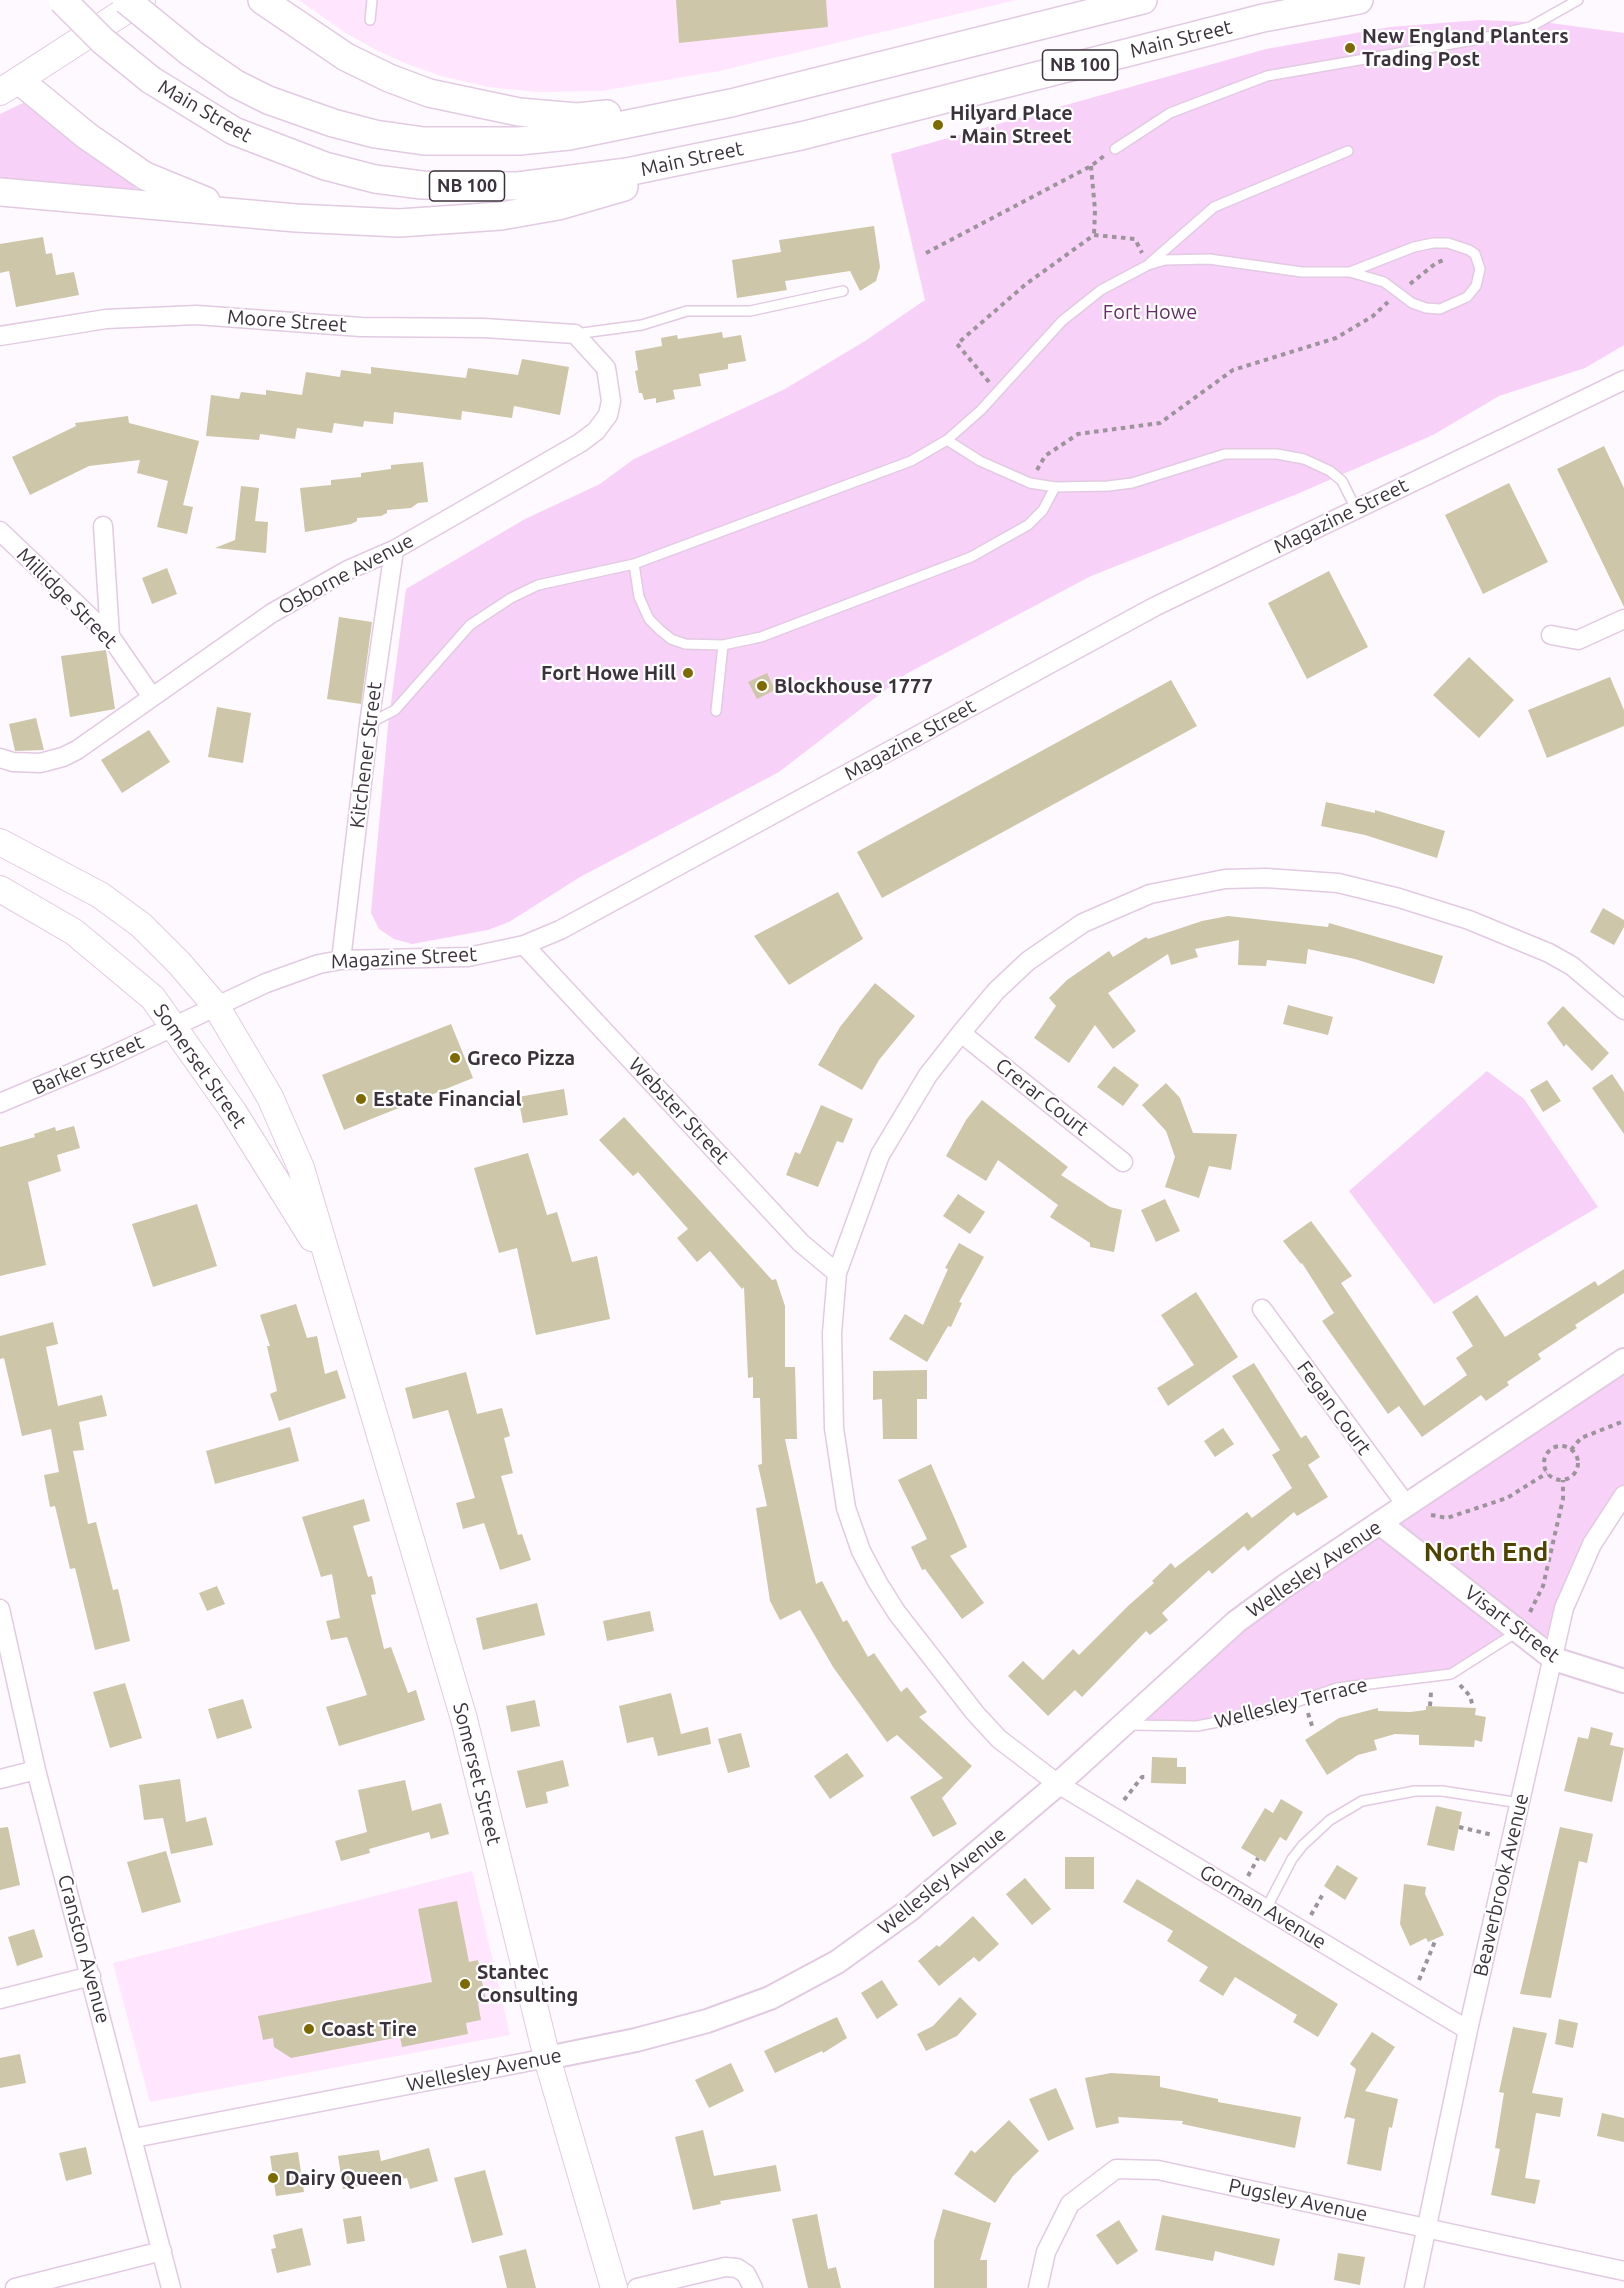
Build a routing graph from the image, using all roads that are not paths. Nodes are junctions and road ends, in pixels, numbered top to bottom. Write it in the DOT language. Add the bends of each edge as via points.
graph roads {
  1 [pos="62,0"];
  2 [pos="126,0"];
  3 [pos="142,0"];
  4 [pos="262,0"];
  5 [pos="372,0"];
  6 [pos="1143,0"];
  7 [pos="1359,0"];
  8 [pos="1578,0"];
  9 [pos="370,20"];
  10 [pos="10,86"];
  11 [pos="731,103"];
  12 [pos="801,136"];
  13 [pos="1115,149"];
  14 [pos="1348,151"];
  15 [pos="0,192"];
  16 [pos="235,212"];
  17 [pos="1148,265"];
  18 [pos="1350,272"];
  19 [pos="843,291"];
  20 [pos="575,333"];
  21 [pos="0,336"];
  22 [pos="1624,380"];
  23 [pos="947,440"];
  24 [pos="1055,487"];
  25 [pos="1356,509"];
  26 [pos="103,526"];
  27 [pos="0,531"];
  28 [pos="394,550"];
  29 [pos="634,564"];
  30 [pos="1624,619"];
  31 [pos="1551,635"];
  32 [pos="110,636"];
  33 [pos="723,645"];
  34 [pos="152,697"];
  35 [pos="716,711"];
  36 [pos="369,723"];
  37 [pos="0,758"];
  38 [pos="0,842"];
  39 [pos="0,889"];
  40 [pos="524,945"];
  41 [pos="341,960"];
  42 [pos="216,1006"];
  43 [pos="1624,1010"];
  44 [pos="175,1026"];
  45 [pos="961,1033"];
  46 [pos="0,1103"];
  47 [pos="1123,1161"];
  48 [pos="328,1263"];
  49 [pos="837,1273"];
  50 [pos="1262,1309"];
  51 [pos="1624,1360"];
  52 [pos="1624,1495"];
  53 [pos="1407,1506"];
  54 [pos="1381,1524"];
  55 [pos="0,1609"];
  56 [pos="1519,1630"];
  57 [pos="1554,1659"];
  58 [pos="1624,1681"];
  59 [pos="1123,1724"];
  60 [pos="36,1770"];
  61 [pos="0,1779"];
  62 [pos="1058,1784"];
  63 [pos="1520,1803"];
  64 [pos="1266,1909"];
  65 [pos="91,1976"];
  66 [pos="0,1999"];
  67 [pos="1468,2030"];
  68 [pos="547,2058"];
  69 [pos="134,2138"];
  70 [pos="1429,2228"];
  71 [pos="162,2251"];
  72 [pos="1624,2271"];
  73 [pos="15,2288"];
  74 [pos="171,2288"];
  75 [pos="614,2288"];
  76 [pos="637,2288"];
  77 [pos="753,2288"];
  78 [pos="1038,2288"];
  79 [pos="1414,2288"];
  1 -- 12 [label="main road, Main Street / NB 100, bridge" via="103,41 151,80 234,131 325,166 375,179 422,185 518,186 627,172"];
  2 -- 11 [label="main road, Main Street / NB 100, bridge" via="191,54 236,84 300,112 375,134 471,143 569,136"];
  3 -- 10 [label="main road"];
  4 -- 11 [label="main road" via="303,30 389,78 429,93 481,105 577,117"];
  5 -- 9 [label="lane"];
  6 -- 11 [label="main road, Main Street / NB 100"];
  7 -- 12 [label="main road, Main Street / NB 100" via="1263,18"];
  8 -- 13 [label="lane" via="1530,27 1267,76 1170,113"];
  10 -- 16 [label="main road" via="145,176"];
  12 -- 16 [label="main road" via="558,206 501,216 399,223"];
  14 -- 17 [label="lane" via="1214,207"];
  15 -- 16 [label="main road"];
  17 -- 18 [label="lane" via="1175,259 1209,259 1302,272"];
  17 -- 23 [label="lane" via="1101,290 1062,321"];
  18 -- 18 [label="lane" via="1433,243 1449,243 1469,250 1475,254 1480,269 1476,286 1461,300 1440,309 1426,308 1384,282"];
  19 -- 20 [label="lane" via="750,311 687,310 642,325"];
  20 -- 21 [label="street, Moore Street" via="373,327 197,315 96,320"];
  20 -- 28 [label="street, Osborne Avenue" via="606,368 611,401 608,415 596,431"];
  22 -- 25 [label="street, Magazine Street"];
  23 -- 24 [label="lane" via="980,461 1030,483"];
  23 -- 29 [label="lane" via="911,460"];
  24 -- 25 [label="lane" via="1132,483 1225,454 1277,454 1304,459 1330,471 1342,482"];
  24 -- 33 [label="lane" via="1043,510 1028,525 971,557 761,637"];
  25 -- 40 [label="street, Magazine Street" via="1156,606 595,912"];
  26 -- 32 [label="street"];
  27 -- 32 [label="street, Millidge Street"];
  28 -- 34 [label="street, Osborne Avenue" via="348,570 272,613"];
  28 -- 36 [label="street, Kitchener Street"];
  29 -- 33 [label="lane" via="639,597 649,619 660,630 685,644"];
  29 -- 36 [label="lane" via="538,585 489,610 444,652 396,710"];
  30 -- 31 [label="street" via="1578,640"];
  32 -- 34 [label="street, Millidge Street"];
  33 -- 35 [label="lane"];
  34 -- 37 [label="street, Osborne Avenue" via="63,757 26,763"];
  36 -- 41 [label="street, Kitchener Street"];
  38 -- 42 [label="main road, Somerset Street" via="100,895 141,925"];
  39 -- 44 [label="main road, Somerset Street" via="74,932 153,998"];
  40 -- 41 [label="street, Magazine Street" via="442,959"];
  40 -- 49 [label="street, Webster Street" via="801,1243"];
  41 -- 42 [label="street, Magazine Street" via="285,976"];
  42 -- 44 [label="street, Magazine Street"];
  42 -- 48 [label="main road, Somerset Street" via="270,1097 301,1168"];
  43 -- 45 [label="street, Gorman Avenue" via="1572,966 1469,920 1338,883 1225,879 1162,891 1083,923 1028,961"];
  44 -- 46 [label="street, Barker Street"];
  44 -- 48 [label="main road, Somerset Street"];
  45 -- 47 [label="street, Crerar Court"];
  45 -- 49 [label="street, Gorman Avenue" via="928,1075 880,1155"];
  48 -- 68 [label="main road, Somerset Street" via="464,1719"];
  49 -- 62 [label="street, Gorman Avenue" via="832,1333 834,1428 846,1508 861,1551 897,1613 975,1713 999,1739"];
  50 -- 53 [label="street, Fegan Court"];
  51 -- 53 [label="street, Wellesley Avenue"];
  52 -- 57 [label="street, Beaverbrook Avenue" via="1603,1524 1577,1574 1564,1608"];
  53 -- 54 [label="street, Wellesley Avenue"];
  54 -- 56 [label="street, Visart Street"];
  54 -- 59 [label="street, Wellesley Avenue" via="1236,1622"];
  55 -- 60 [label="street, Cranston Avenue"];
  56 -- 57 [label="street, Visart Street"];
  56 -- 59 [label="lane, Wellesley Terrace" via="1451,1674 1337,1688 1264,1713 1197,1726"];
  57 -- 58 [label="street, Visart Street"];
  57 -- 63 [label="street, Beaverbrook Avenue"];
  59 -- 62 [label="street, Wellesley Avenue"];
  60 -- 61 [label="street"];
  60 -- 65 [label="street, Cranston Avenue"];
  62 -- 64 [label="street, Gorman Avenue"];
  62 -- 68 [label="street, Wellesley Avenue" via="908,1911 808,1979 707,2021"];
  63 -- 64 [label="lane" via="1442,1791 1415,1791 1362,1801 1330,1820 1303,1845"];
  63 -- 67 [label="street, Beaverbrook Avenue"];
  64 -- 67 [label="street, Gorman Avenue"];
  65 -- 66 [label="street"];
  65 -- 69 [label="street, Cranston Avenue"];
  67 -- 70 [label="street, Beaverbrook Avenue"];
  68 -- 69 [label="street, Wellesley Avenue"];
  68 -- 75 [label="main road, Somerset Street"];
  69 -- 71 [label="street, Cranston Avenue"];
  70 -- 72 [label="street, Pugsley Avenue"];
  70 -- 78 [label="street, Pugsley Avenue" via="1158,2170 1116,2169 1070,2204 1046,2252"];
  70 -- 79 [label="street, Beaverbrook Avenue"];
  71 -- 73 [label="street"];
  71 -- 74 [label="street, Cranston Avenue"];
  76 -- 77 [label="street" via="725,2267 746,2274"];
}
